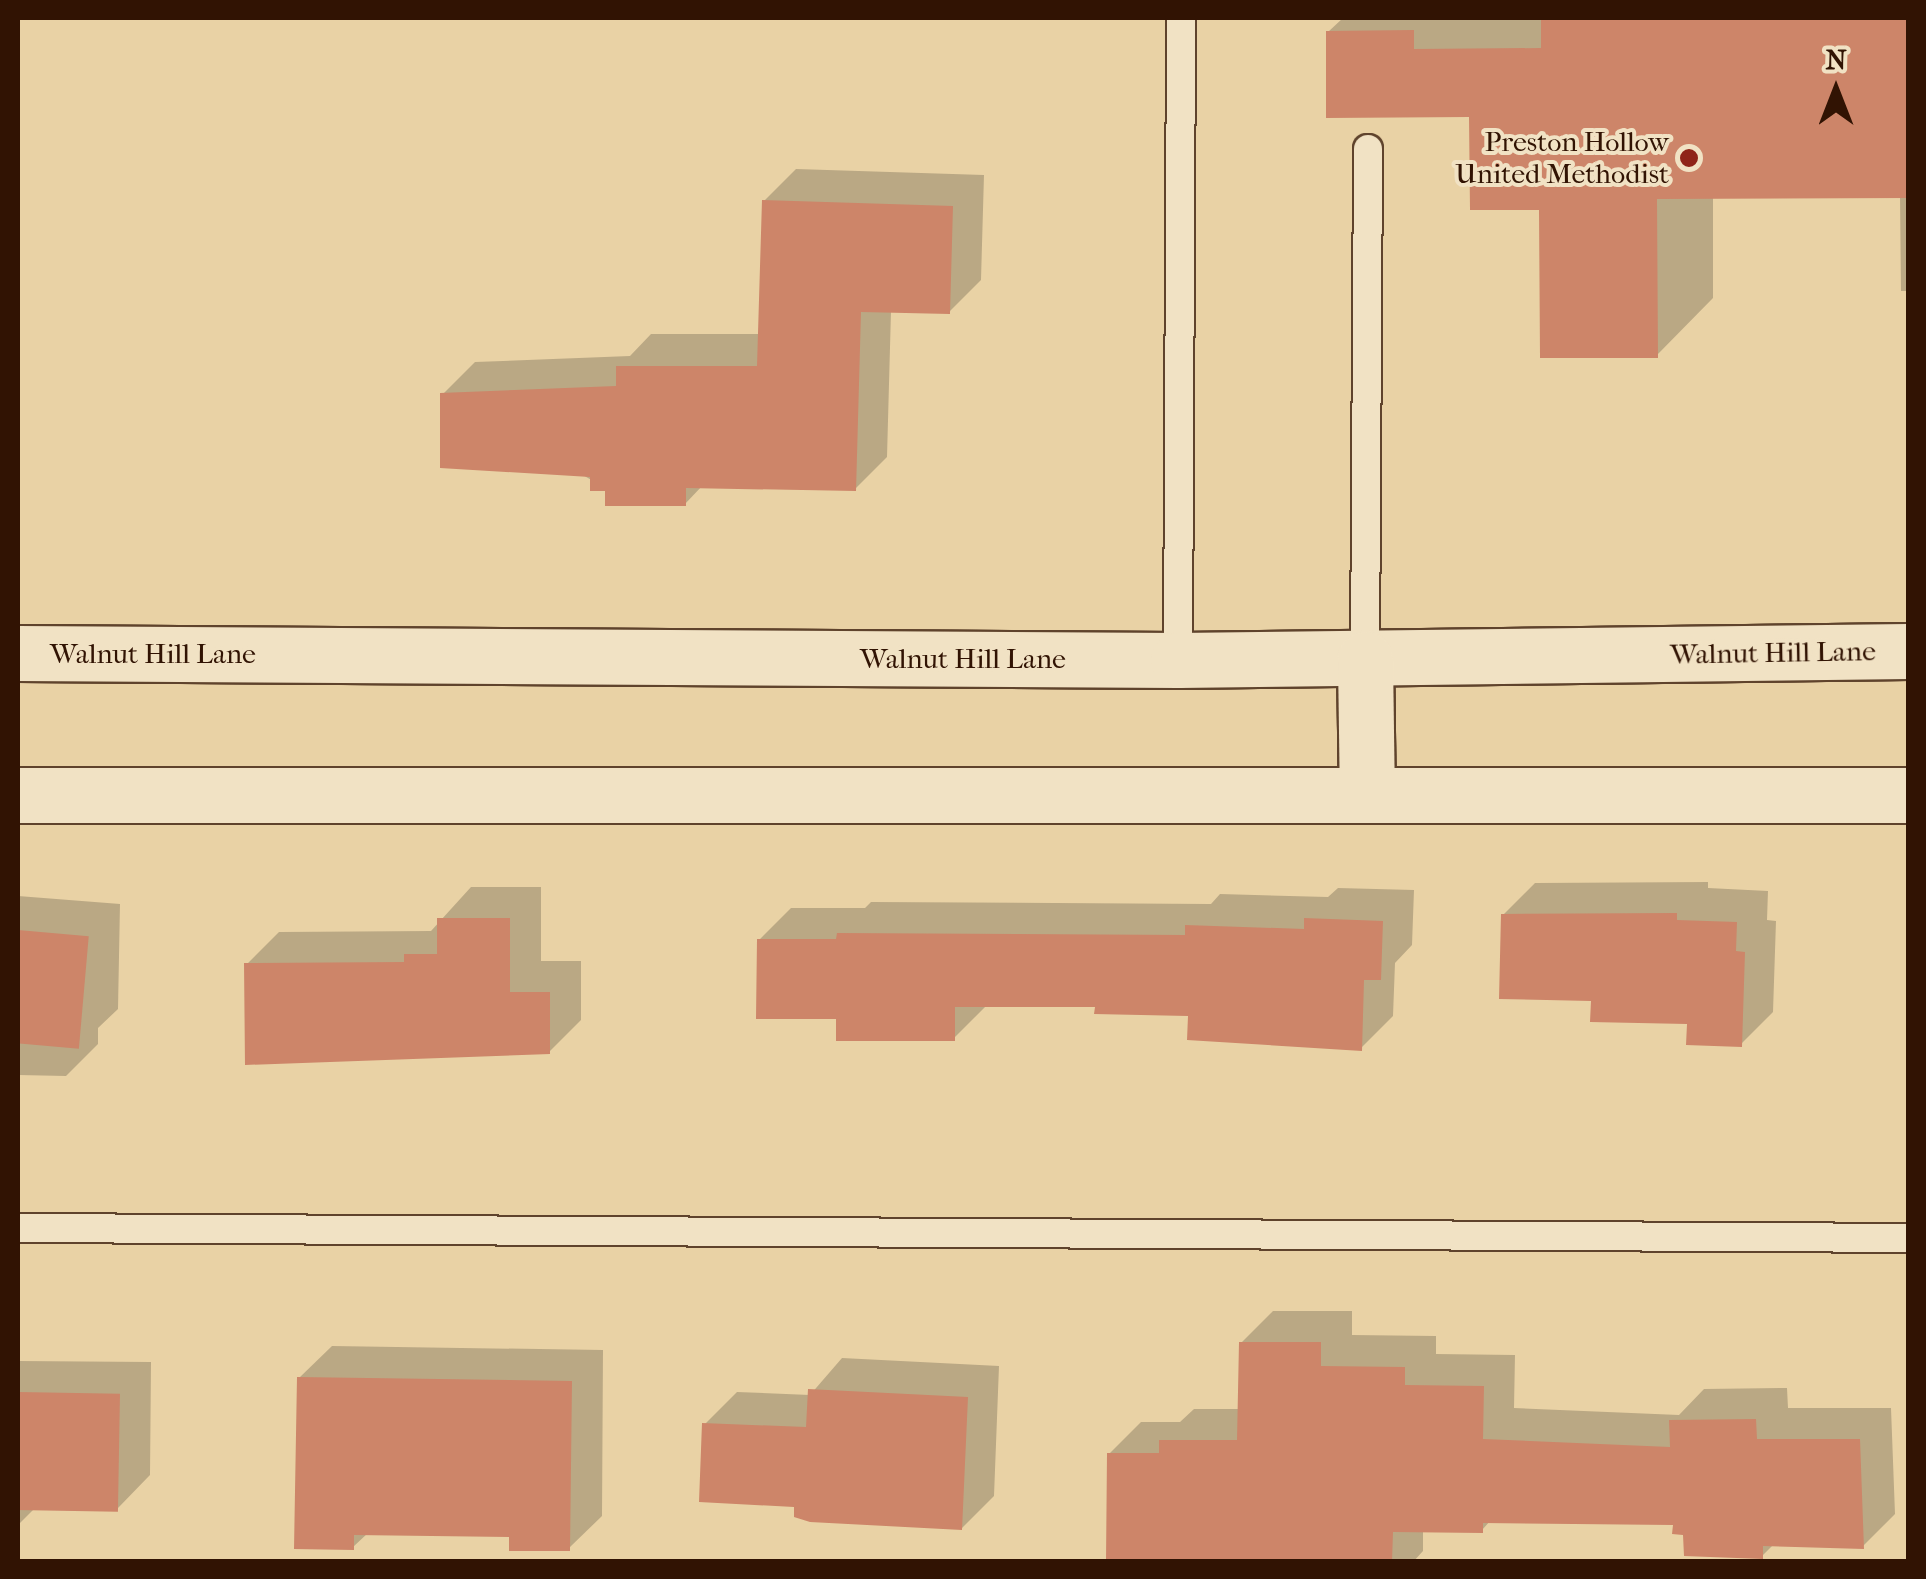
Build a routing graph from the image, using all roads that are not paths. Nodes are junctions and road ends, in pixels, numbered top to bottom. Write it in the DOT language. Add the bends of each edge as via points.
graph roads {
  1 [pos="1181,18"];
  2 [pos="1368,149"];
  3 [pos="1908,651"];
  4 [pos="18,653"];
  5 [pos="1365,659"];
  6 [pos="1178,660"];
  7 [pos="18,795"];
  8 [pos="1367,795"];
  9 [pos="1908,795"];
  10 [pos="18,1228"];
  11 [pos="1908,1238"];
  1 -- 6 [label="lane"];
  2 -- 5 [label="lane"];
  3 -- 5 [label="main road, Walnut Hill Lane"];
  4 -- 6 [label="main road, Walnut Hill Lane"];
  5 -- 6 [label="main road, Walnut Hill Lane"];
  5 -- 8 [label="main road"];
  7 -- 8 [label="main road"];
  8 -- 9 [label="main road"];
  10 -- 11 [label="lane"];
}
